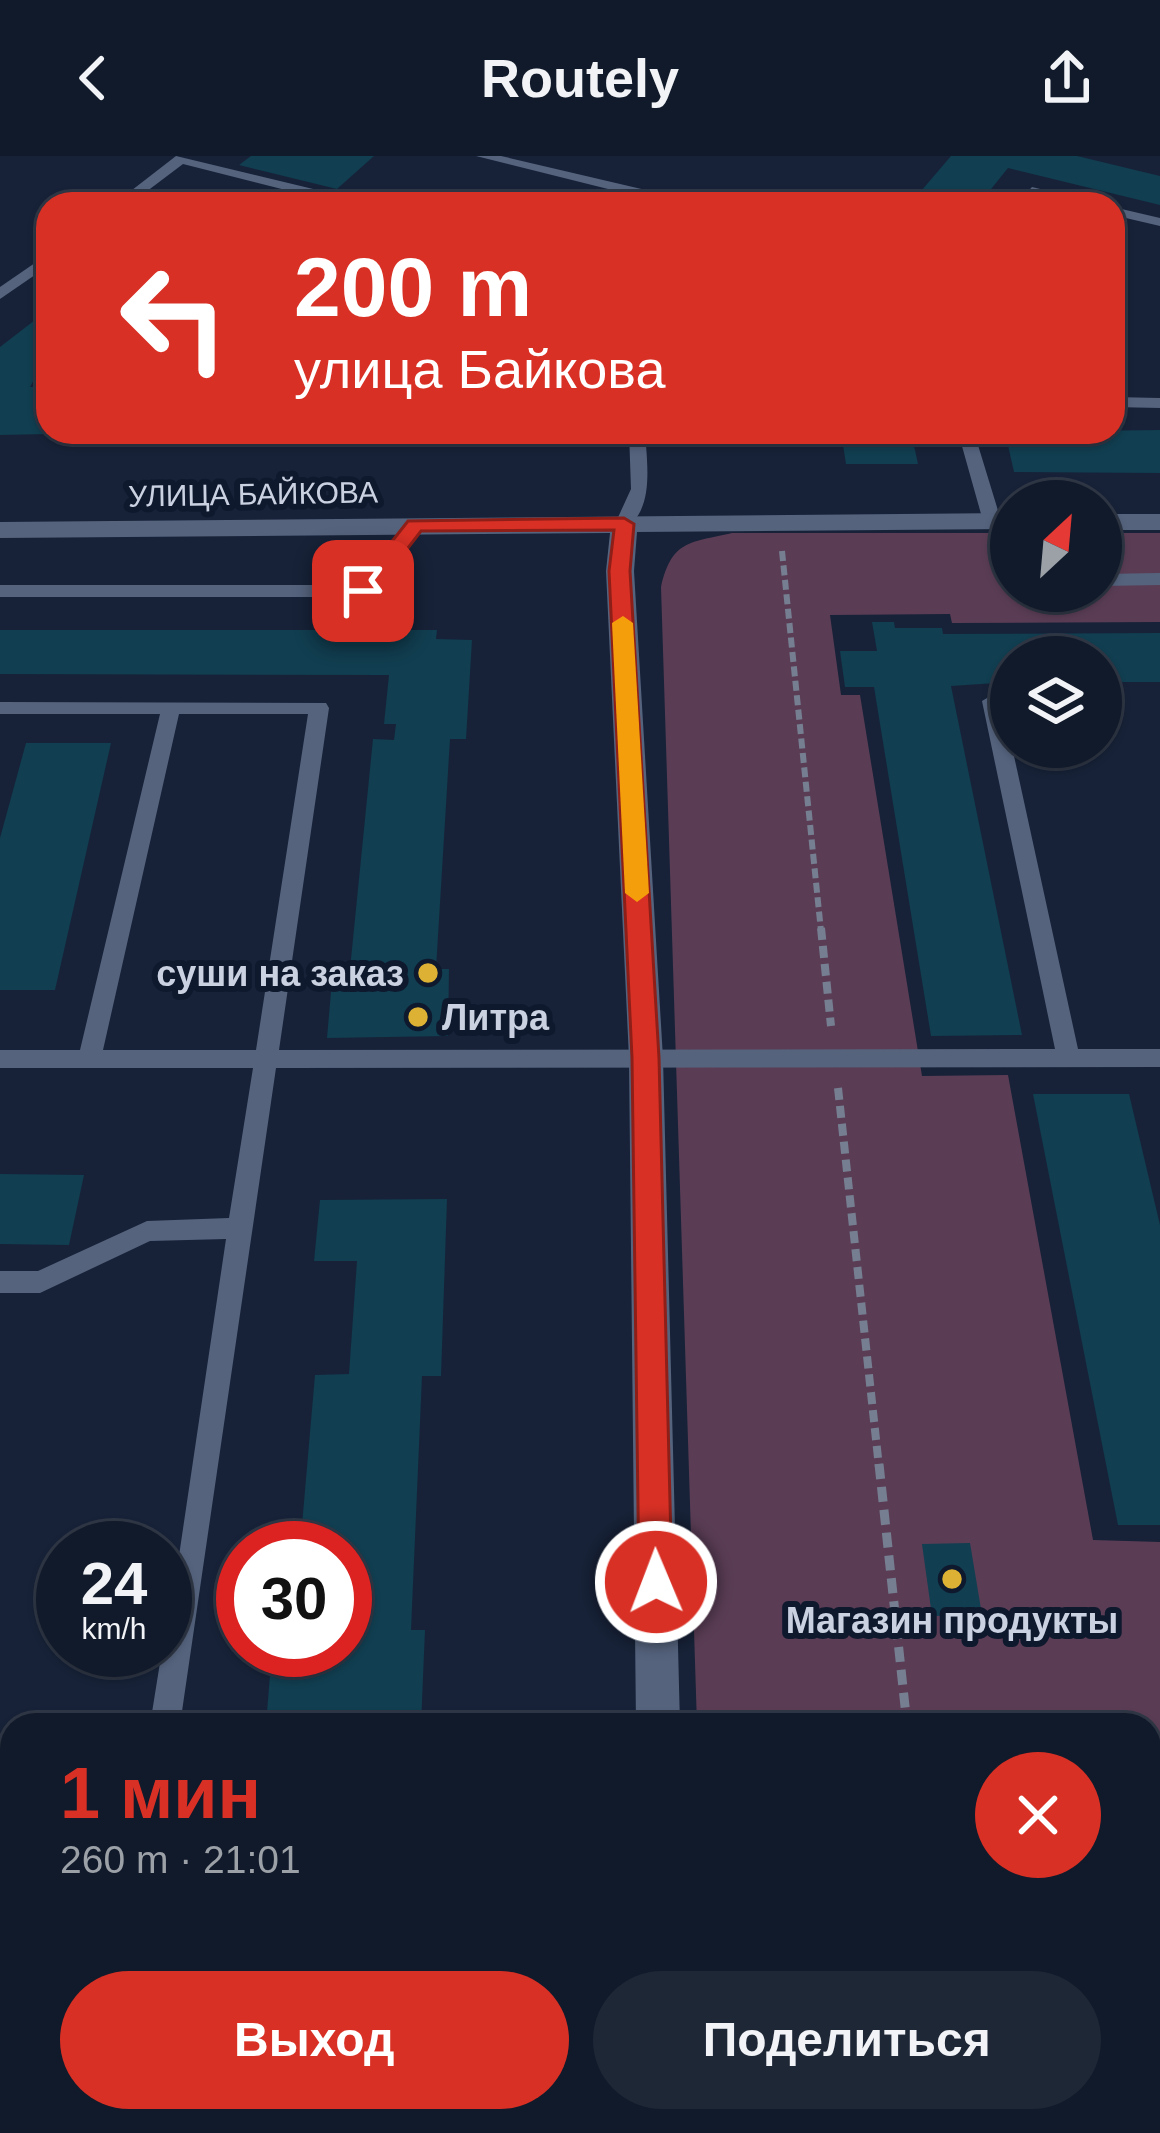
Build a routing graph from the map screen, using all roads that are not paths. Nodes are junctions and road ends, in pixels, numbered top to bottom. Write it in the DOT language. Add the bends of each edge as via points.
graph roads {
  1 [pos="483,156"];
  2 [pos="137,192"];
  3 [pos="311,192"];
  4 [pos="636,192"];
  5 [pos="1125,214"];
  6 [pos="1160,222"];
  7 [pos="36,268"];
  8 [pos="0,294"];
  9 [pos="1125,402"];
  10 [pos="1160,403"];
  11 [pos="638,444"];
  12 [pos="970,444"];
  13 [pos="990,504"];
  14 [pos="1122,522"];
  15 [pos="1160,522"];
  16 [pos="624,524"];
  17 [pos="416,525"];
  18 [pos="990,527"];
  19 [pos="0,530"];
  20 [pos="1160,579"];
  21 [pos="1122,580"];
  22 [pos="0,591"];
  23 [pos="0,708"];
  24 [pos="171,708"];
  25 [pos="1007,768"];
  26 [pos="646,1058"];
  27 [pos="1157,1058"];
  28 [pos="0,1059"];
  29 [pos="89,1059"];
  30 [pos="268,1059"];
  31 [pos="1069,1059"];
  32 [pos="1160,1084"];
  33 [pos="242,1228"];
  34 [pos="0,1282"];
  35 [pos="167,1713"];
  36 [pos="658,1713"];
  1 -- 4 [label="lane"];
  2 -- 3 [label="lane" via="181,159"];
  5 -- 6 [label="lane"];
  7 -- 8 [label="lane"];
  9 -- 10 [label="lane"];
  11 -- 16 [label="lane" via="640,489"];
  12 -- 13 [label="lane"];
  14 -- 15 [label="street"];
  16 -- 17 [label="street, УЛИЦА БАЙКОВА"];
  16 -- 18 [label="street, УЛИЦА БАЙКОВА"];
  16 -- 26 [label="street"];
  17 -- 19 [label="street, УЛИЦА БАЙКОВА"];
  17 -- 22 [label="lane" via="363,591"];
  20 -- 21 [label="lane"];
  23 -- 24 [label="lane"];
  24 -- 29 [label="lane"];
  24 -- 30 [label="lane" via="319,708"];
  25 -- 31 [label="lane"];
  26 -- 30 [label="lane"];
  26 -- 31 [label="lane"];
  26 -- 36 [label="street"];
  27 -- 31 [label="lane"];
  27 -- 32 [label="lane"];
  28 -- 29 [label="lane"];
  29 -- 30 [label="lane"];
  30 -- 33 [label="lane"];
  33 -- 34 [label="lane" via="147,1231 40,1282"];
  33 -- 35 [label="lane"];
}
